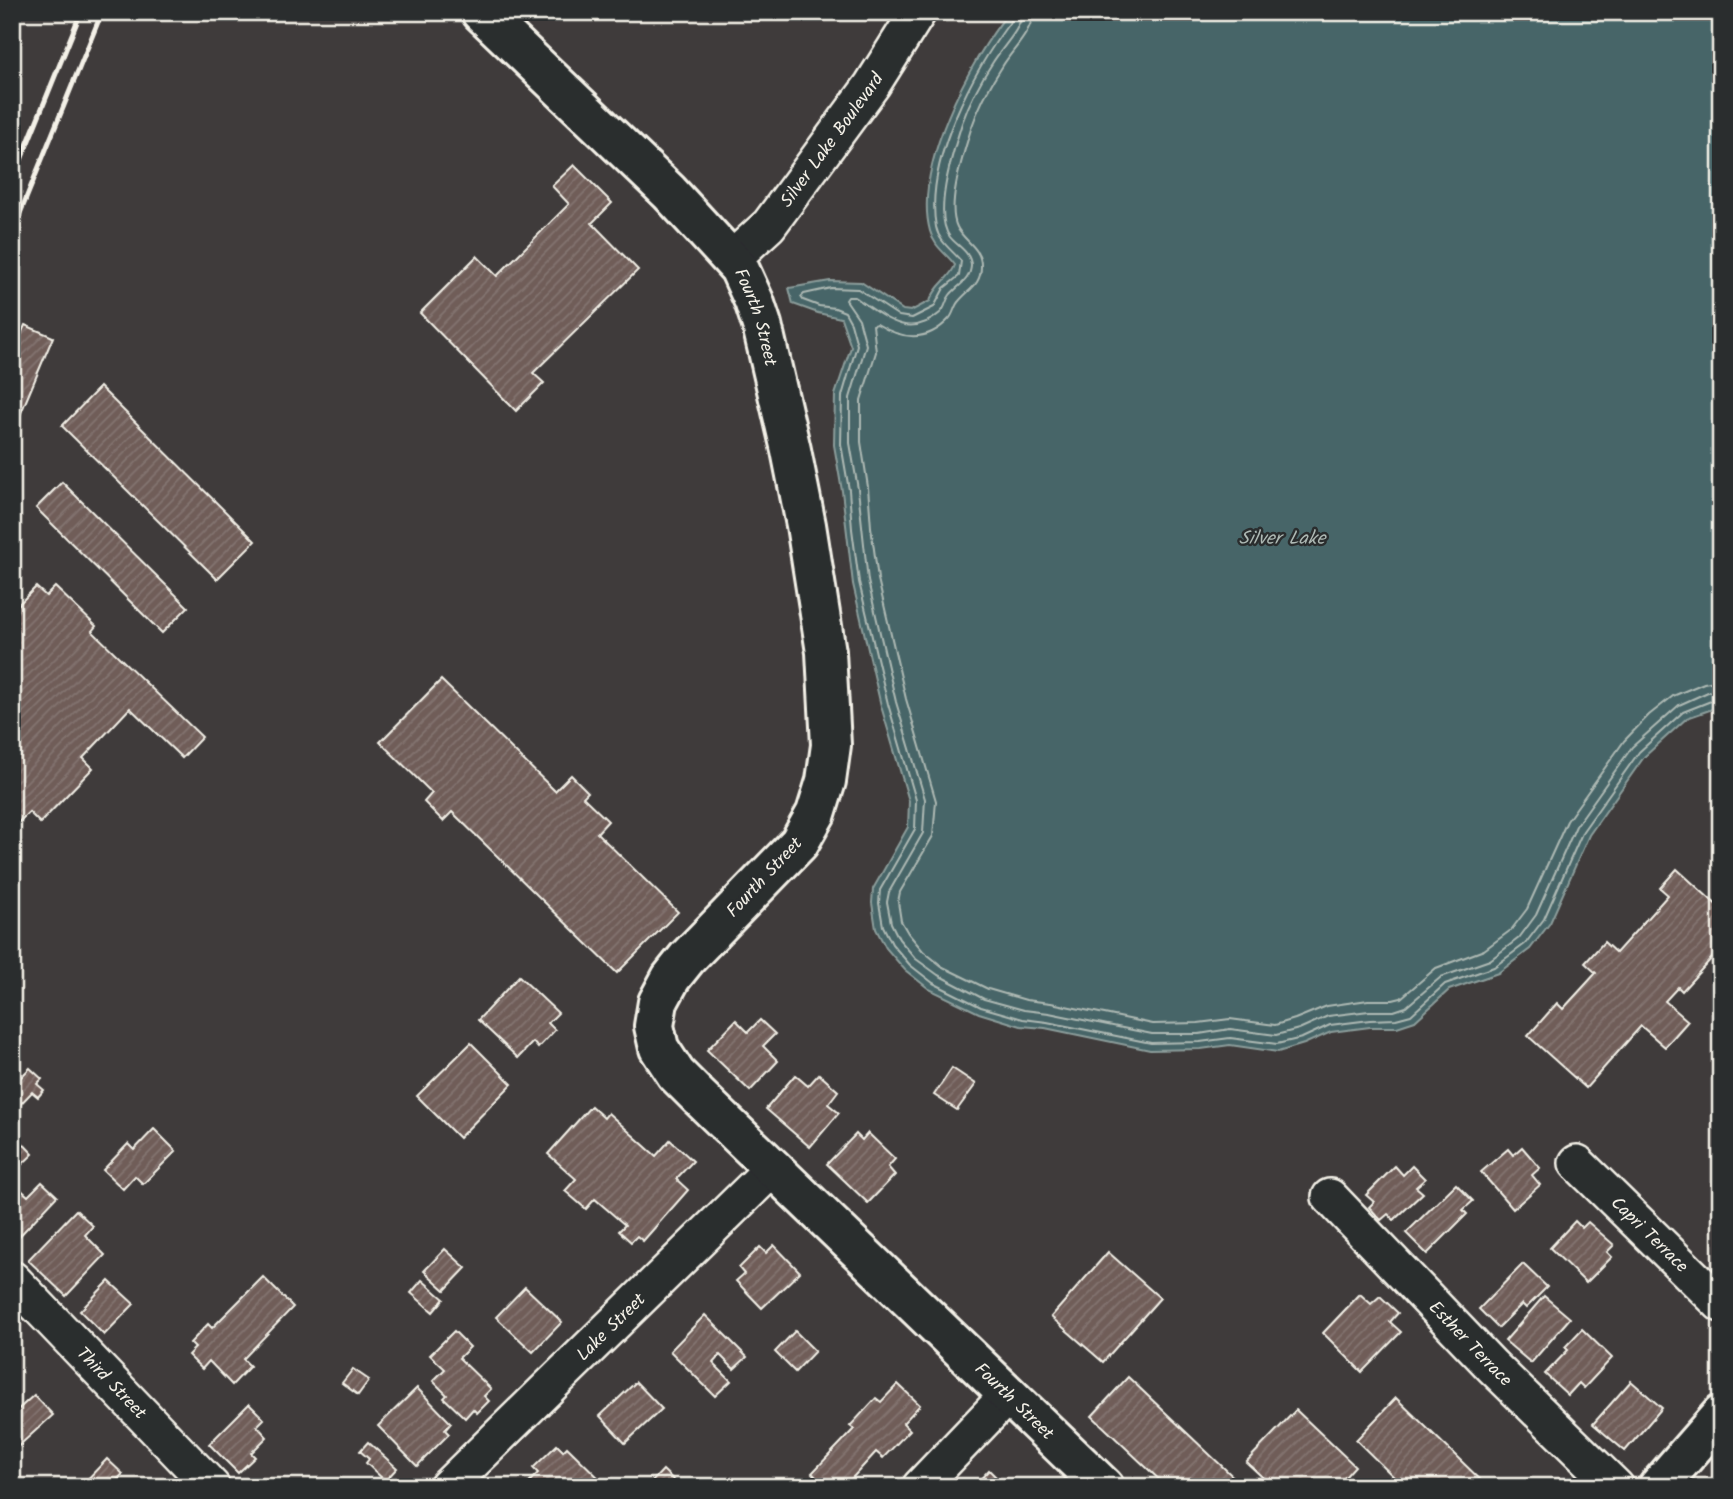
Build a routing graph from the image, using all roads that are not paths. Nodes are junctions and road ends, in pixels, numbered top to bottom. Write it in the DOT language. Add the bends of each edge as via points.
graph roads {
  1 [pos="481,12"];
  2 [pos="918,12"];
  3 [pos="732,259"];
  4 [pos="1577,1163"];
  5 [pos="774,1167"];
  6 [pos="1330,1197"];
  7 [pos="12,1279"];
  8 [pos="1721,1304"];
  9 [pos="1009,1394"];
  10 [pos="1721,1415"];
  11 [pos="212,1487"];
  12 [pos="447,1487"];
  13 [pos="920,1487"];
  14 [pos="1104,1487"];
  15 [pos="1616,1487"];
  16 [pos="1658,1487"];
  1 -- 3 [label="street, Fourth Street"];
  2 -- 3 [label="street, Silver Lake Boulevard" via="872,85 769,225"];
  3 -- 5 [label="street, Fourth Street" via="762,325 792,450 826,652 831,745 822,799 808,828 791,852 676,971 658,1002 654,1026 659,1048 676,1074"];
  4 -- 8 [label="street, Capri Terrace"];
  5 -- 9 [label="street, Fourth Street"];
  5 -- 12 [label="street, Lake Street"];
  6 -- 15 [label="street, Esther Terrace"];
  7 -- 11 [label="street, Third Street"];
  9 -- 13 [label="street"];
  9 -- 14 [label="street, Fourth Street"];
  10 -- 16 [label="street"];
}
